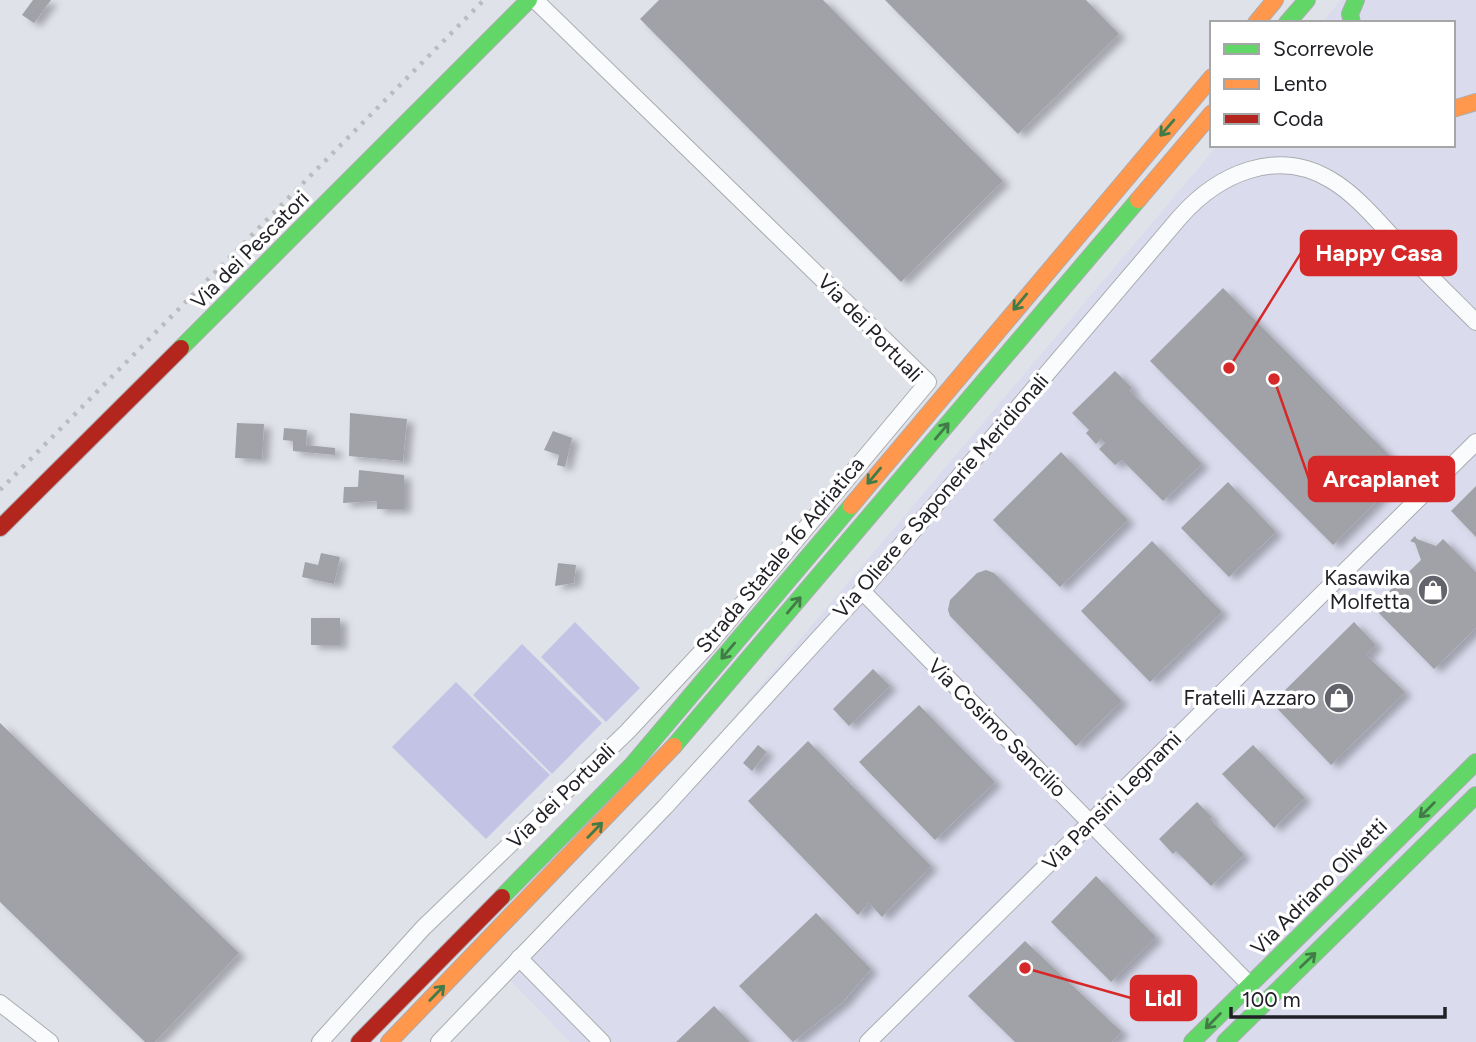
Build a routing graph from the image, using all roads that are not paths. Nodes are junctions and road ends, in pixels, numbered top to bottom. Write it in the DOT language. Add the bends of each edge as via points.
graph roads {
  1 [pos="532,0"];
  2 [pos="1275,0"];
  3 [pos="1307,0"];
  4 [pos="1356,0"];
  5 [pos="1248,6"];
  6 [pos="1244,21"];
  7 [pos="1258,21"];
  8 [pos="1289,21"];
  9 [pos="1352,21"];
  10 [pos="1210,78"];
  11 [pos="1476,102"];
  12 [pos="1455,108"];
  13 [pos="1210,115"];
  14 [pos="1210,139"];
  15 [pos="1140,199"];
  16 [pos="1476,322"];
  17 [pos="1476,442"];
  18 [pos="0,528"];
  19 [pos="862,591"];
  20 [pos="1476,762"];
  21 [pos="1476,795"];
  22 [pos="1090,823"];
  23 [pos="519,958"];
  24 [pos="1250,985"];
  25 [pos="0,1003"];
  26 [pos="50,1042"];
  27 [pos="320,1042"];
  28 [pos="359,1042"];
  29 [pos="389,1042"];
  30 [pos="439,1042"];
  31 [pos="602,1042"];
  32 [pos="868,1042"];
  33 [pos="1192,1042"];
  34 [pos="1224,1042"];
  1 -- 18 [label="main road, Via dei Pescatori"];
  1 -- 27 [label="street, Via dei Portuali" via="928,382 699,655 628,732 423,928"];
  2 -- 7 [label="main road"];
  3 -- 8 [label="main road"];
  4 -- 9 [label="main road"];
  5 -- 6 [label="main road"];
  10 -- 28 [label="main road, Strada Statale 16 Adriatica, one-way" via="632,765"];
  11 -- 12 [label="main road"];
  13 -- 15 [label="main road, Strada Statale 16 Adriatica"];
  14 -- 15 [label="main road"];
  29 -- 15 [label="main road, Strada Statale 16 Adriatica, one-way" via="654,770"];
  16 -- 19 [label="street, Via Oliere e Saponerie Meridionali" via="1330,178 1307,169 1267,166 1227,177 1192,202"];
  17 -- 22 [label="street, Via Pansini Legnami"];
  19 -- 22 [label="street, Via Cosimo Sancilio"];
  19 -- 23 [label="street, Via Oliere e Saponerie Meridionali" via="665,807"];
  20 -- 24 [label="main road, Via Adriano Olivetti, one-way"];
  34 -- 21 [label="main road, Via Adriano Olivetti, one-way"];
  22 -- 24 [label="street, Via Cosimo Sancilio"];
  22 -- 32 [label="street, Via Pansini Legnami"];
  23 -- 30 [label="street, Via Oliere e Saponerie Meridionali"];
  23 -- 31 [label="street"];
  24 -- 33 [label="main road, Via Adriano Olivetti, one-way"];
  25 -- 26 [label="street"];
}
